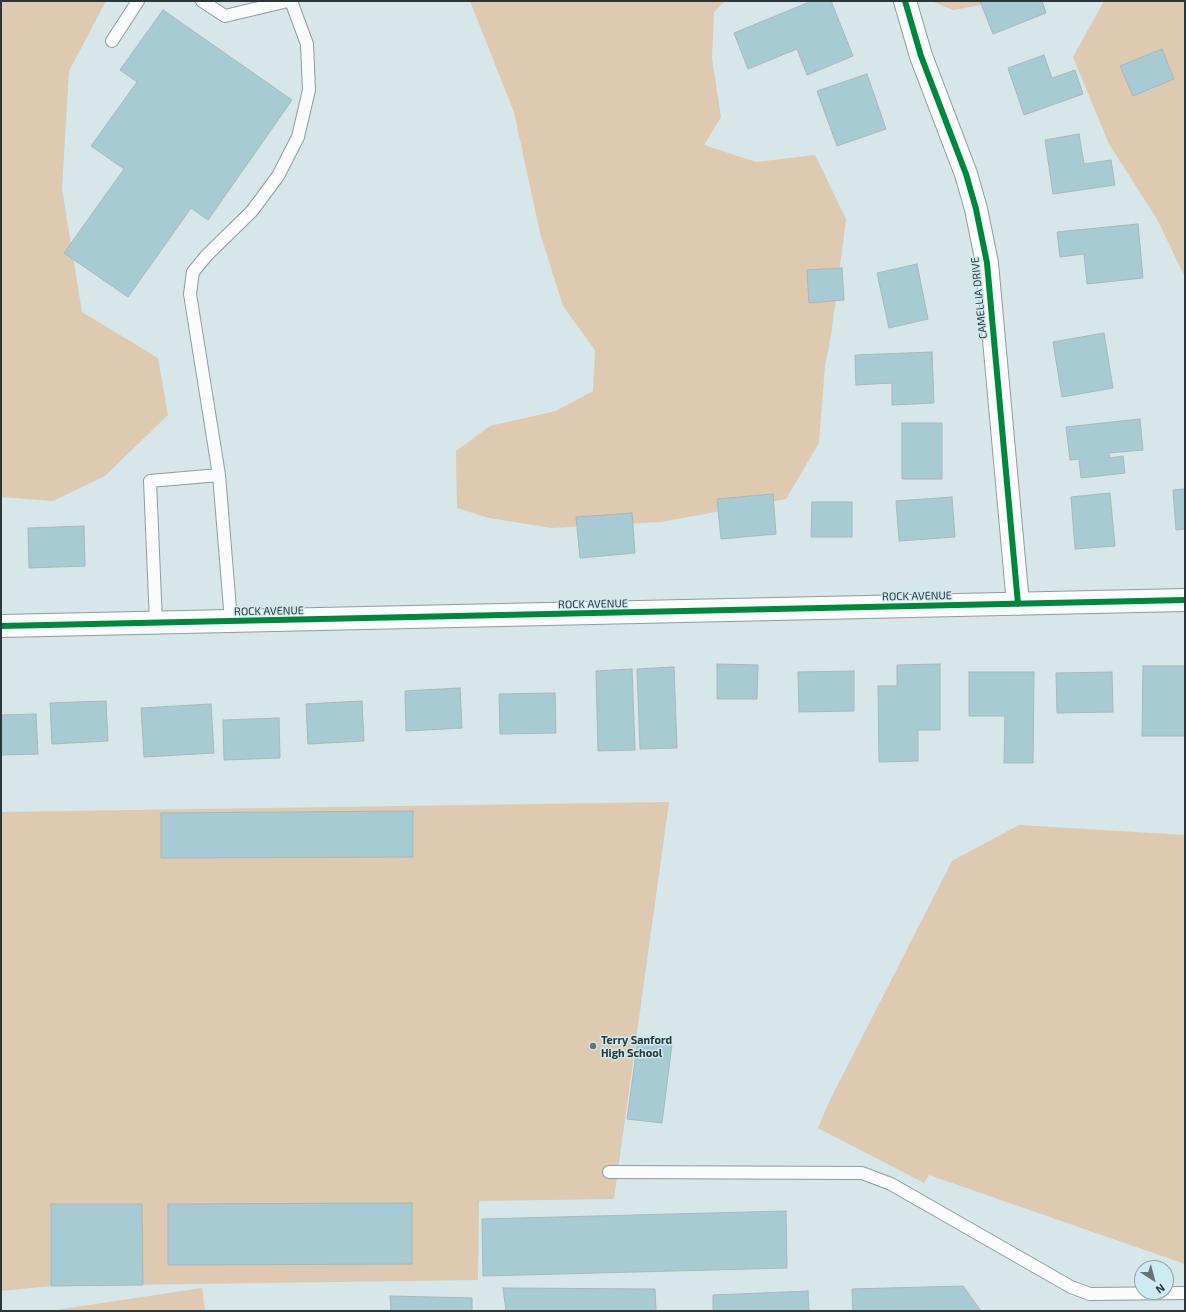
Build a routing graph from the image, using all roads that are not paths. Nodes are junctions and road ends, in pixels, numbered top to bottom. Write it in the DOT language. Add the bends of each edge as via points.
graph roads {
  1 [pos="138,1"];
  2 [pos="202,1"];
  3 [pos="289,1"];
  4 [pos="905,1"];
  5 [pos="112,41"];
  6 [pos="219,474"];
  7 [pos="1185,600"];
  8 [pos="1018,604"];
  9 [pos="231,621"];
  10 [pos="156,623"];
  11 [pos="1,626"];
  12 [pos="609,1172"];
  13 [pos="1185,1293"];
  1 -- 5 [label="lane"];
  2 -- 3 [label="lane" via="224,16"];
  3 -- 6 [label="lane" via="307,44 309,90 298,137 278,176 252,211 207,255 194,272 190,294"];
  4 -- 8 [label="street, CAMELLIA DRIVE" via="921,56 966,174 987,262"];
  6 -- 9 [label="lane"];
  6 -- 10 [label="lane" via="150,481"];
  7 -- 8 [label="street, ROCK AVENUE"];
  8 -- 9 [label="street, ROCK AVENUE"];
  9 -- 10 [label="street, ROCK AVENUE"];
  10 -- 11 [label="street, ROCK AVENUE"];
  12 -- 13 [label="lane" via="862,1173 891,1184 1070,1287 1090,1294"];
}
